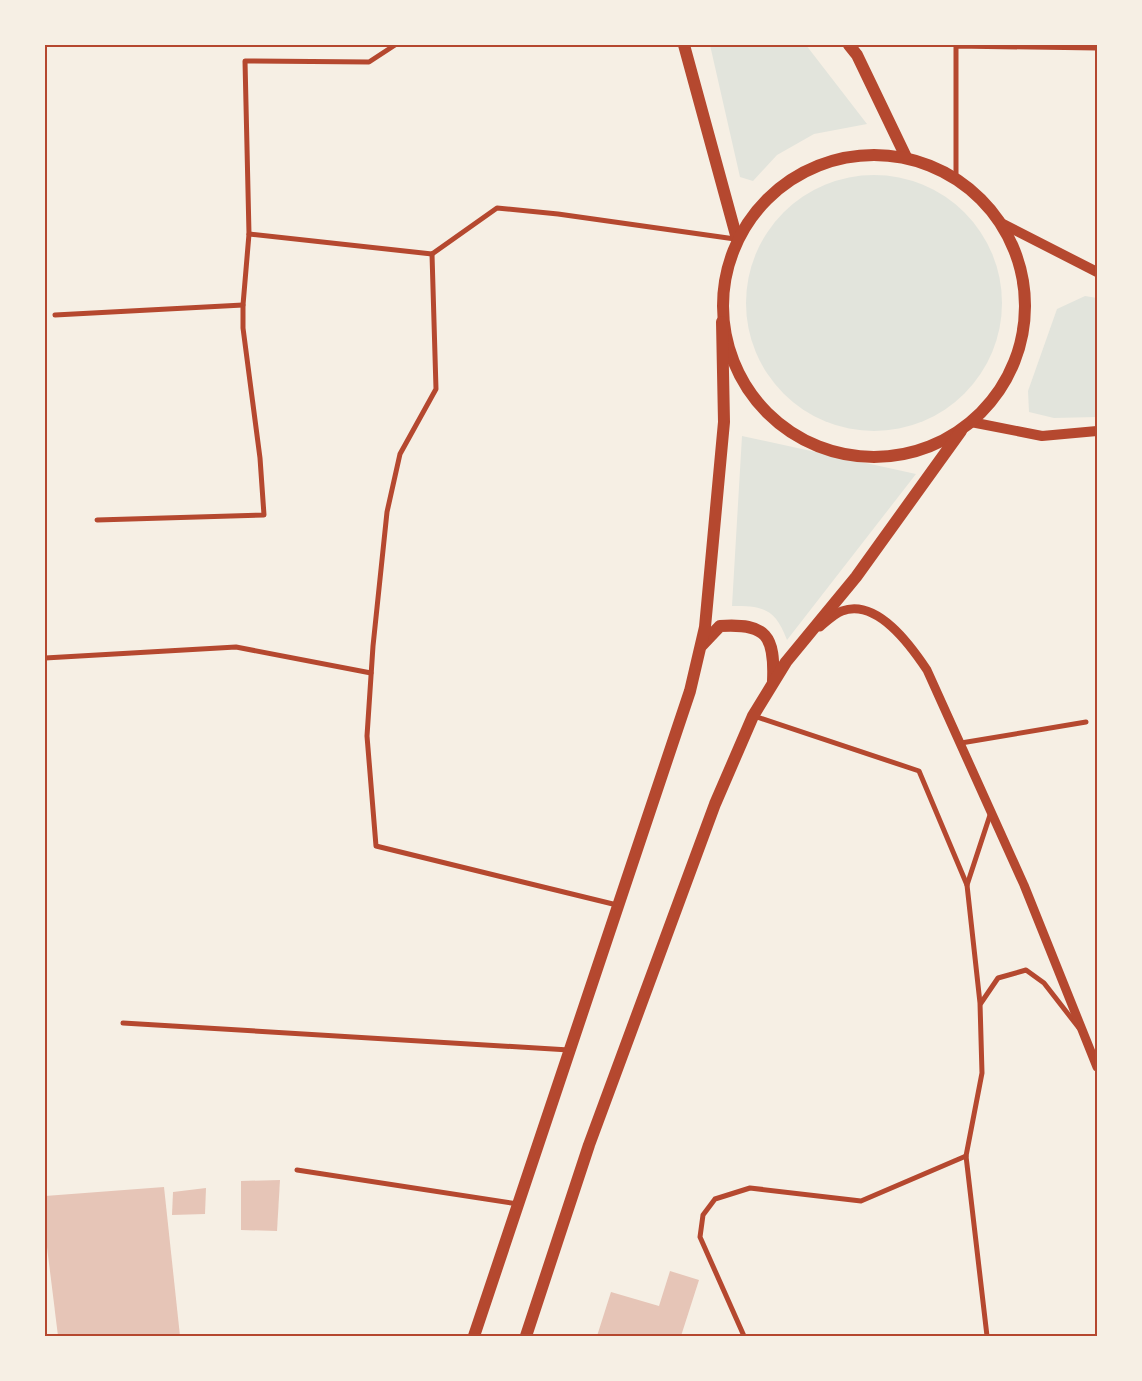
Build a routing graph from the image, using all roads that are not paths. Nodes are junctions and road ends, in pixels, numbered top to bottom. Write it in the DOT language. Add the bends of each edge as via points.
graph roads {
  1 [pos="395,45"];
  2 [pos="684,45"];
  3 [pos="849,45"];
  4 [pos="1097,48"];
  5 [pos="906,157"];
  6 [pos="956,178"];
  7 [pos="1003,224"];
  8 [pos="248,234"];
  9 [pos="737,239"];
  10 [pos="432,254"];
  11 [pos="1097,272"];
  12 [pos="243,305"];
  13 [pos="54,314"];
  14 [pos="722,322"];
  15 [pos="966,426"];
  16 [pos="1097,431"];
  17 [pos="97,520"];
  18 [pos="809,634"];
  19 [pos="700,647"];
  20 [pos="45,658"];
  21 [pos="371,673"];
  22 [pos="773,684"];
  23 [pos="753,716"];
  24 [pos="1086,722"];
  25 [pos="961,743"];
  26 [pos="991,811"];
  27 [pos="967,885"];
  28 [pos="620,906"];
  29 [pos="980,1003"];
  30 [pos="123,1023"];
  31 [pos="1085,1036"];
  32 [pos="571,1050"];
  33 [pos="1097,1067"];
  34 [pos="966,1156"];
  35 [pos="297,1170"];
  36 [pos="519,1204"];
  37 [pos="474,1336"];
  38 [pos="526,1336"];
  39 [pos="744,1336"];
  40 [pos="987,1336"];
  1 -- 8 [label="street" via="369,62 246,61"];
  2 -- 9 [label="main road"];
  3 -- 5 [label="main road" via="857,55"];
  4 -- 6 [label="street" via="956,46"];
  5 -- 6 [label="main road" via="932,165"];
  5 -- 9 [label="main road" via="865,154 826,162 790,179 760,205"];
  6 -- 7 [label="main road" via="982,198"];
  7 -- 11 [label="main road"];
  7 -- 15 [label="main road" via="1021,266 1027,312 1017,358 995,398"];
  8 -- 10 [label="street"];
  8 -- 12 [label="street"];
  9 -- 10 [label="street" via="497,208"];
  9 -- 14 [label="main road" via="723,280"];
  10 -- 21 [label="street" via="436,389 400,454 387,512"];
  12 -- 13 [label="street"];
  12 -- 17 [label="street" via="264,515"];
  14 -- 15 [label="main road" via="737,373 767,415 811,444 861,458 914,453"];
  14 -- 19 [label="main road" via="724,422 705,627"];
  15 -- 16 [label="main road" via="1042,436"];
  15 -- 18 [label="main road" via="856,577"];
  18 -- 22 [label="main road"];
  18 -- 25 [label="street" via="842,611 862,609 889,623 910,644 928,670"];
  19 -- 22 [label="main road" via="720,626 740,625 757,629 770,641 774,655"];
  19 -- 28 [label="main road" via="690,691"];
  20 -- 21 [label="street" via="236,647"];
  21 -- 28 [label="street" via="367,736 376,846"];
  22 -- 23 [label="main road"];
  23 -- 27 [label="street" via="919,770"];
  23 -- 38 [label="main road" via="715,804 592,1136"];
  24 -- 25 [label="street"];
  25 -- 26 [label="street"];
  26 -- 27 [label="street"];
  26 -- 31 [label="street"];
  27 -- 29 [label="street"];
  28 -- 32 [label="main road"];
  29 -- 31 [label="street" via="998,978 1026,970 1044,983"];
  29 -- 34 [label="street" via="982,1072"];
  30 -- 32 [label="street"];
  31 -- 33 [label="street"];
  32 -- 36 [label="main road"];
  34 -- 39 [label="street" via="861,1201 750,1188 715,1199 703,1215 700,1237"];
  34 -- 40 [label="street"];
  35 -- 36 [label="street"];
  36 -- 37 [label="main road"];
}
